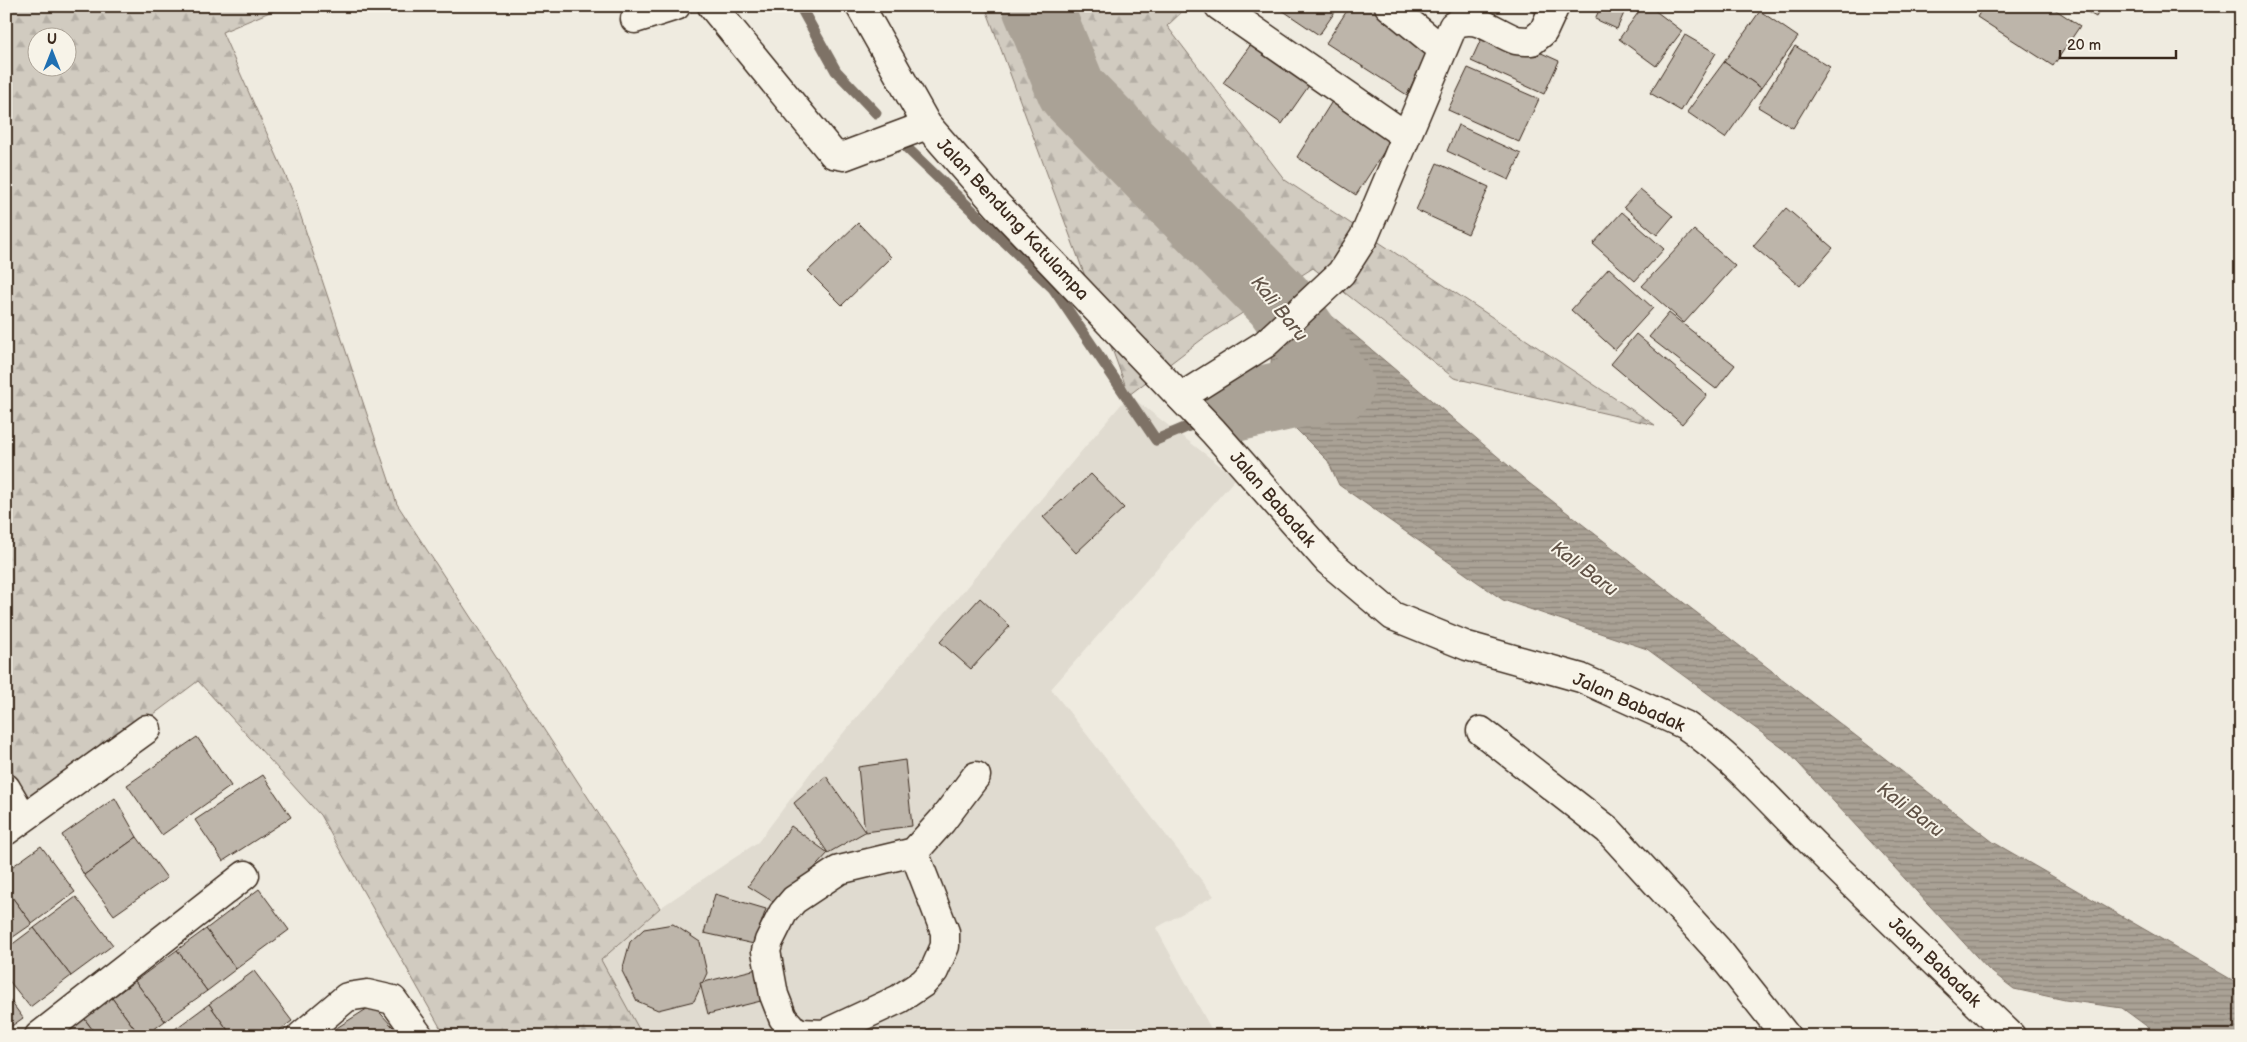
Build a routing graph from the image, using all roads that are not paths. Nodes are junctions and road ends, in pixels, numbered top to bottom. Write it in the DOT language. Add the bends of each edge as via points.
graph roads {
  1 [pos="676,6"];
  2 [pos="712,6"];
  3 [pos="860,6"];
  4 [pos="1219,6"];
  5 [pos="1388,6"];
  6 [pos="1555,6"];
  7 [pos="635,19"];
  8 [pos="1442,49"];
  9 [pos="927,125"];
  10 [pos="1406,136"];
  11 [pos="1187,404"];
  12 [pos="1213,430"];
  13 [pos="147,728"];
  14 [pos="1481,731"];
  15 [pos="976,776"];
  16 [pos="6,788"];
  17 [pos="15,824"];
  18 [pos="914,852"];
  19 [pos="245,875"];
  20 [pos="40,1036"];
  21 [pos="301,1036"];
  22 [pos="419,1036"];
  23 [pos="1786,1036"];
  24 [pos="2011,1036"];
  1 -- 7 [label="street"];
  2 -- 9 [label="street" via="833,154 844,156"];
  3 -- 9 [label="street, Jalan Bendung Katulampa"];
  4 -- 10 [label="street"];
  5 -- 8 [label="street"];
  6 -- 8 [label="street" via="1543,32 1532,40 1518,40 1465,20 1452,26"];
  8 -- 10 [label="street"];
  9 -- 11 [label="street, Jalan Bendung Katulampa" via="997,205"];
  10 -- 11 [label="street" via="1364,237 1341,273 1265,344"];
  11 -- 12 [label="street, Jalan Bendung Katulampa"];
  12 -- 24 [label="street, Jalan Babadak" via="1328,561 1393,616 1467,646 1581,678 1685,725 1699,735 1727,758"];
  13 -- 17 [label="street"];
  14 -- 23 [label="street" via="1608,830 1717,949"];
  15 -- 18 [label="street"];
  16 -- 17 [label="street"];
  18 -- 18 [label="street" via="839,870 794,900 783,913 766,951 774,995 783,1018 792,1028 809,1035 832,1032 909,994 934,971 945,946 945,932"];
  19 -- 20 [label="street"];
  21 -- 22 [label="street" via="347,997 368,994 393,1000"];
}
